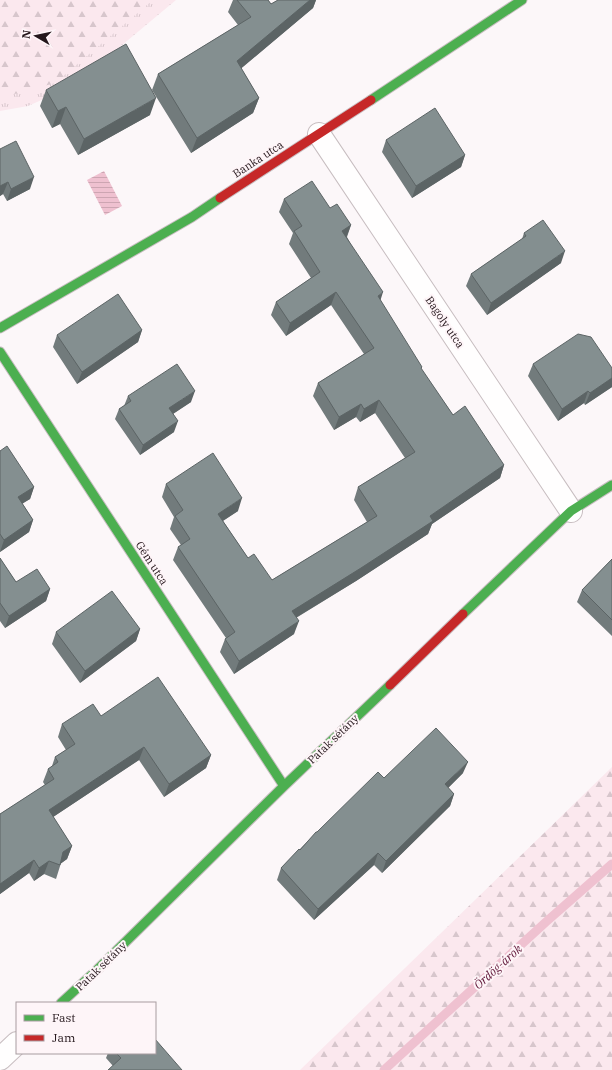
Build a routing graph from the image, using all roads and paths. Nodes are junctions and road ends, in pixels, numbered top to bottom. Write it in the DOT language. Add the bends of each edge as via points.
graph roads {
  1 [pos="522,0"];
  2 [pos="319,134"];
  3 [pos="0,328"];
  4 [pos="0,352"];
  5 [pos="612,485"];
  6 [pos="571,511"];
  7 [pos="284,786"];
  8 [pos="62,1002"];
  9 [pos="16,1044"];
  10 [pos="0,1059"];
  1 -- 2 [label="street, Banka utca"];
  2 -- 3 [label="street, Banka utca" via="192,217"];
  2 -- 6 [label="street, Bagoly utca"];
  4 -- 7 [label="street, Gém utca"];
  5 -- 6 [label="street, Patak sétány"];
  6 -- 7 [label="street, Patak sétány"];
  7 -- 8 [label="street, Patak sétány"];
  9 -- 10 [label="street"];
}
